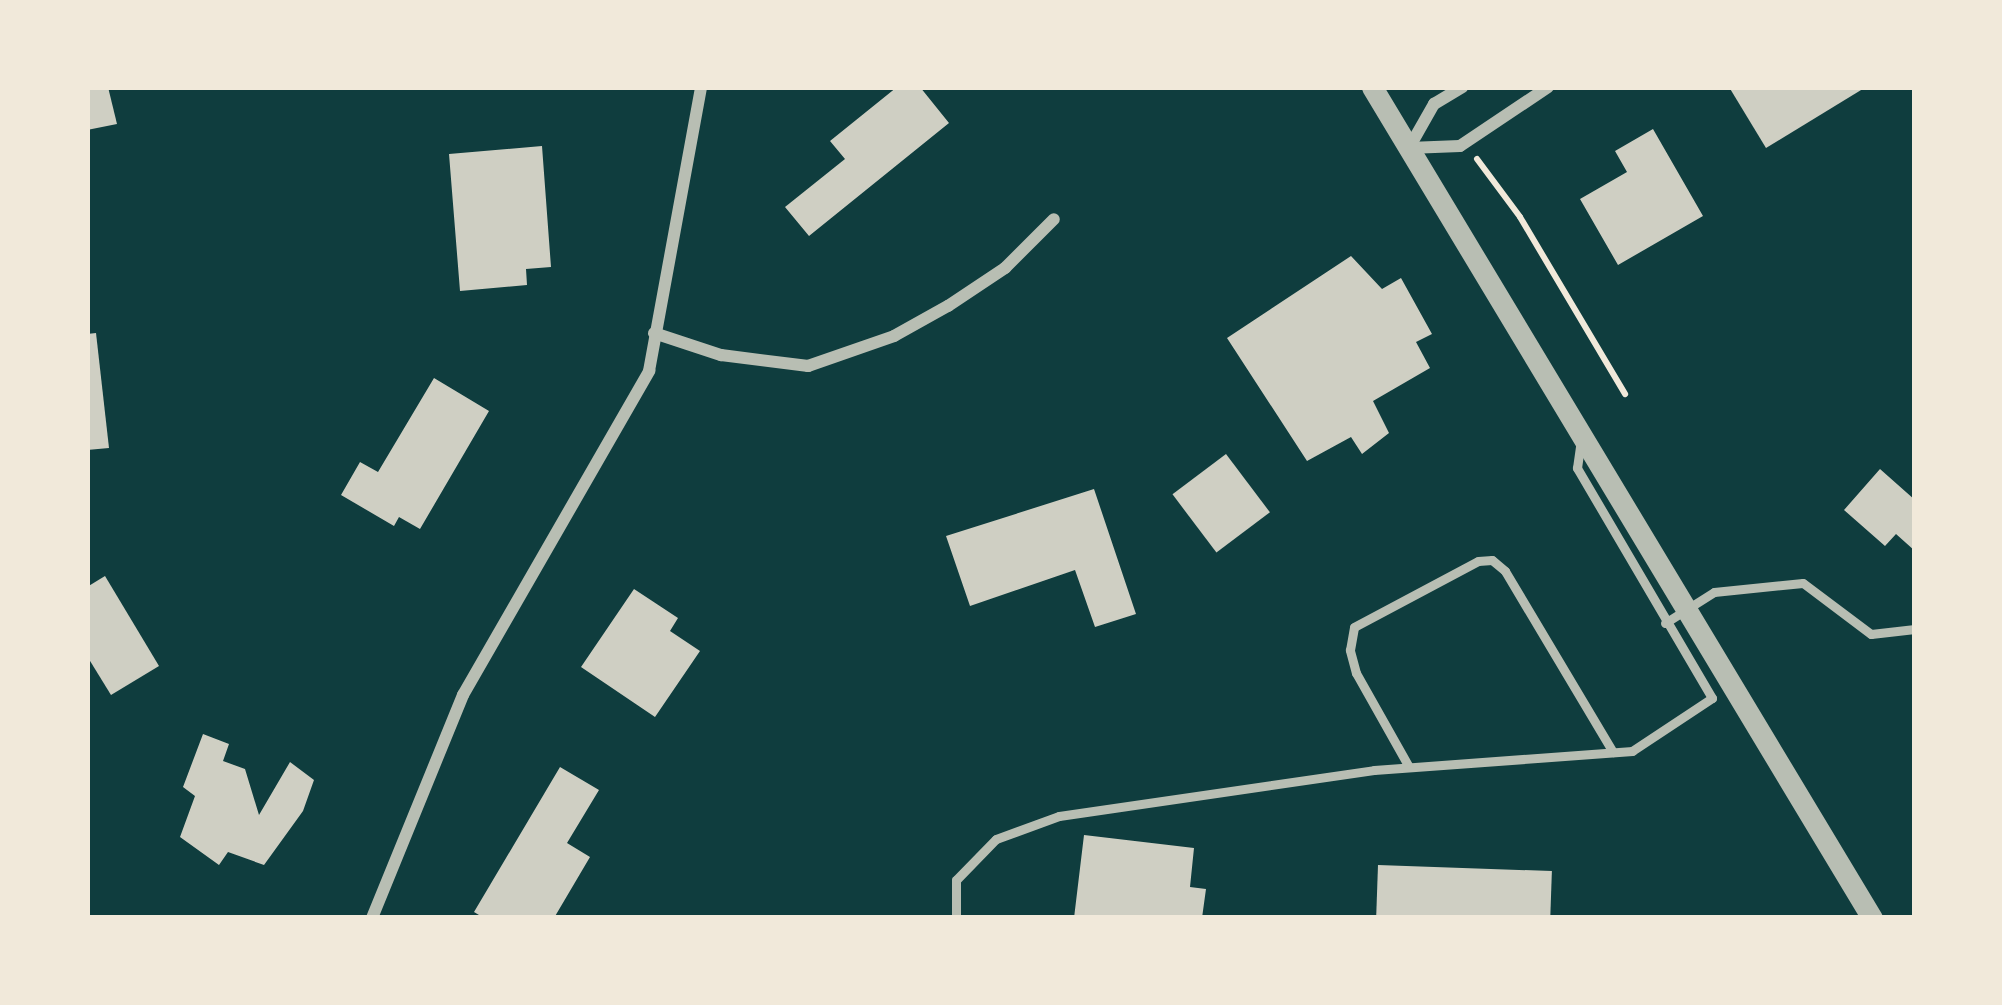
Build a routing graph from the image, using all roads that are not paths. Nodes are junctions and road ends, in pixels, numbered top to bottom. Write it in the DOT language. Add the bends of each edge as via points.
graph roads {
  1 [pos="700,87"];
  2 [pos="1372,87"];
  3 [pos="1462,87"];
  4 [pos="1548,87"];
  5 [pos="1409,148"];
  6 [pos="1054,219"];
  7 [pos="654,333"];
  8 [pos="1581,435"];
  9 [pos="1687,611"];
  10 [pos="1665,623"];
  11 [pos="1915,628"];
  12 [pos="1613,752"];
  13 [pos="1409,767"];
  14 [pos="372,918"];
  15 [pos="956,918"];
  16 [pos="1872,918"];
  1 -- 7 [label="street"];
  2 -- 5 [label="street"];
  3 -- 5 [label="street" via="1434,104"];
  4 -- 5 [label="street" via="1465,143"];
  5 -- 8 [label="street"];
  6 -- 7 [label="street" via="1005,268 948,306 894,336 808,366 721,355"];
  7 -- 14 [label="street" via="649,371 463,695"];
  8 -- 9 [label="street"];
  8 -- 10 [label="lane" via="1577,468"];
  9 -- 10 [label="lane"];
  9 -- 11 [label="lane" via="1714,592 1803,583 1870,634"];
  9 -- 16 [label="street"];
  10 -- 12 [label="lane" via="1712,698 1632,751"];
  12 -- 13 [label="lane"];
  12 -- 13 [label="lane" via="1505,571 1478,561 1354,627 1356,673"];
  13 -- 15 [label="lane" via="1059,816 997,839 956,880"];
}
